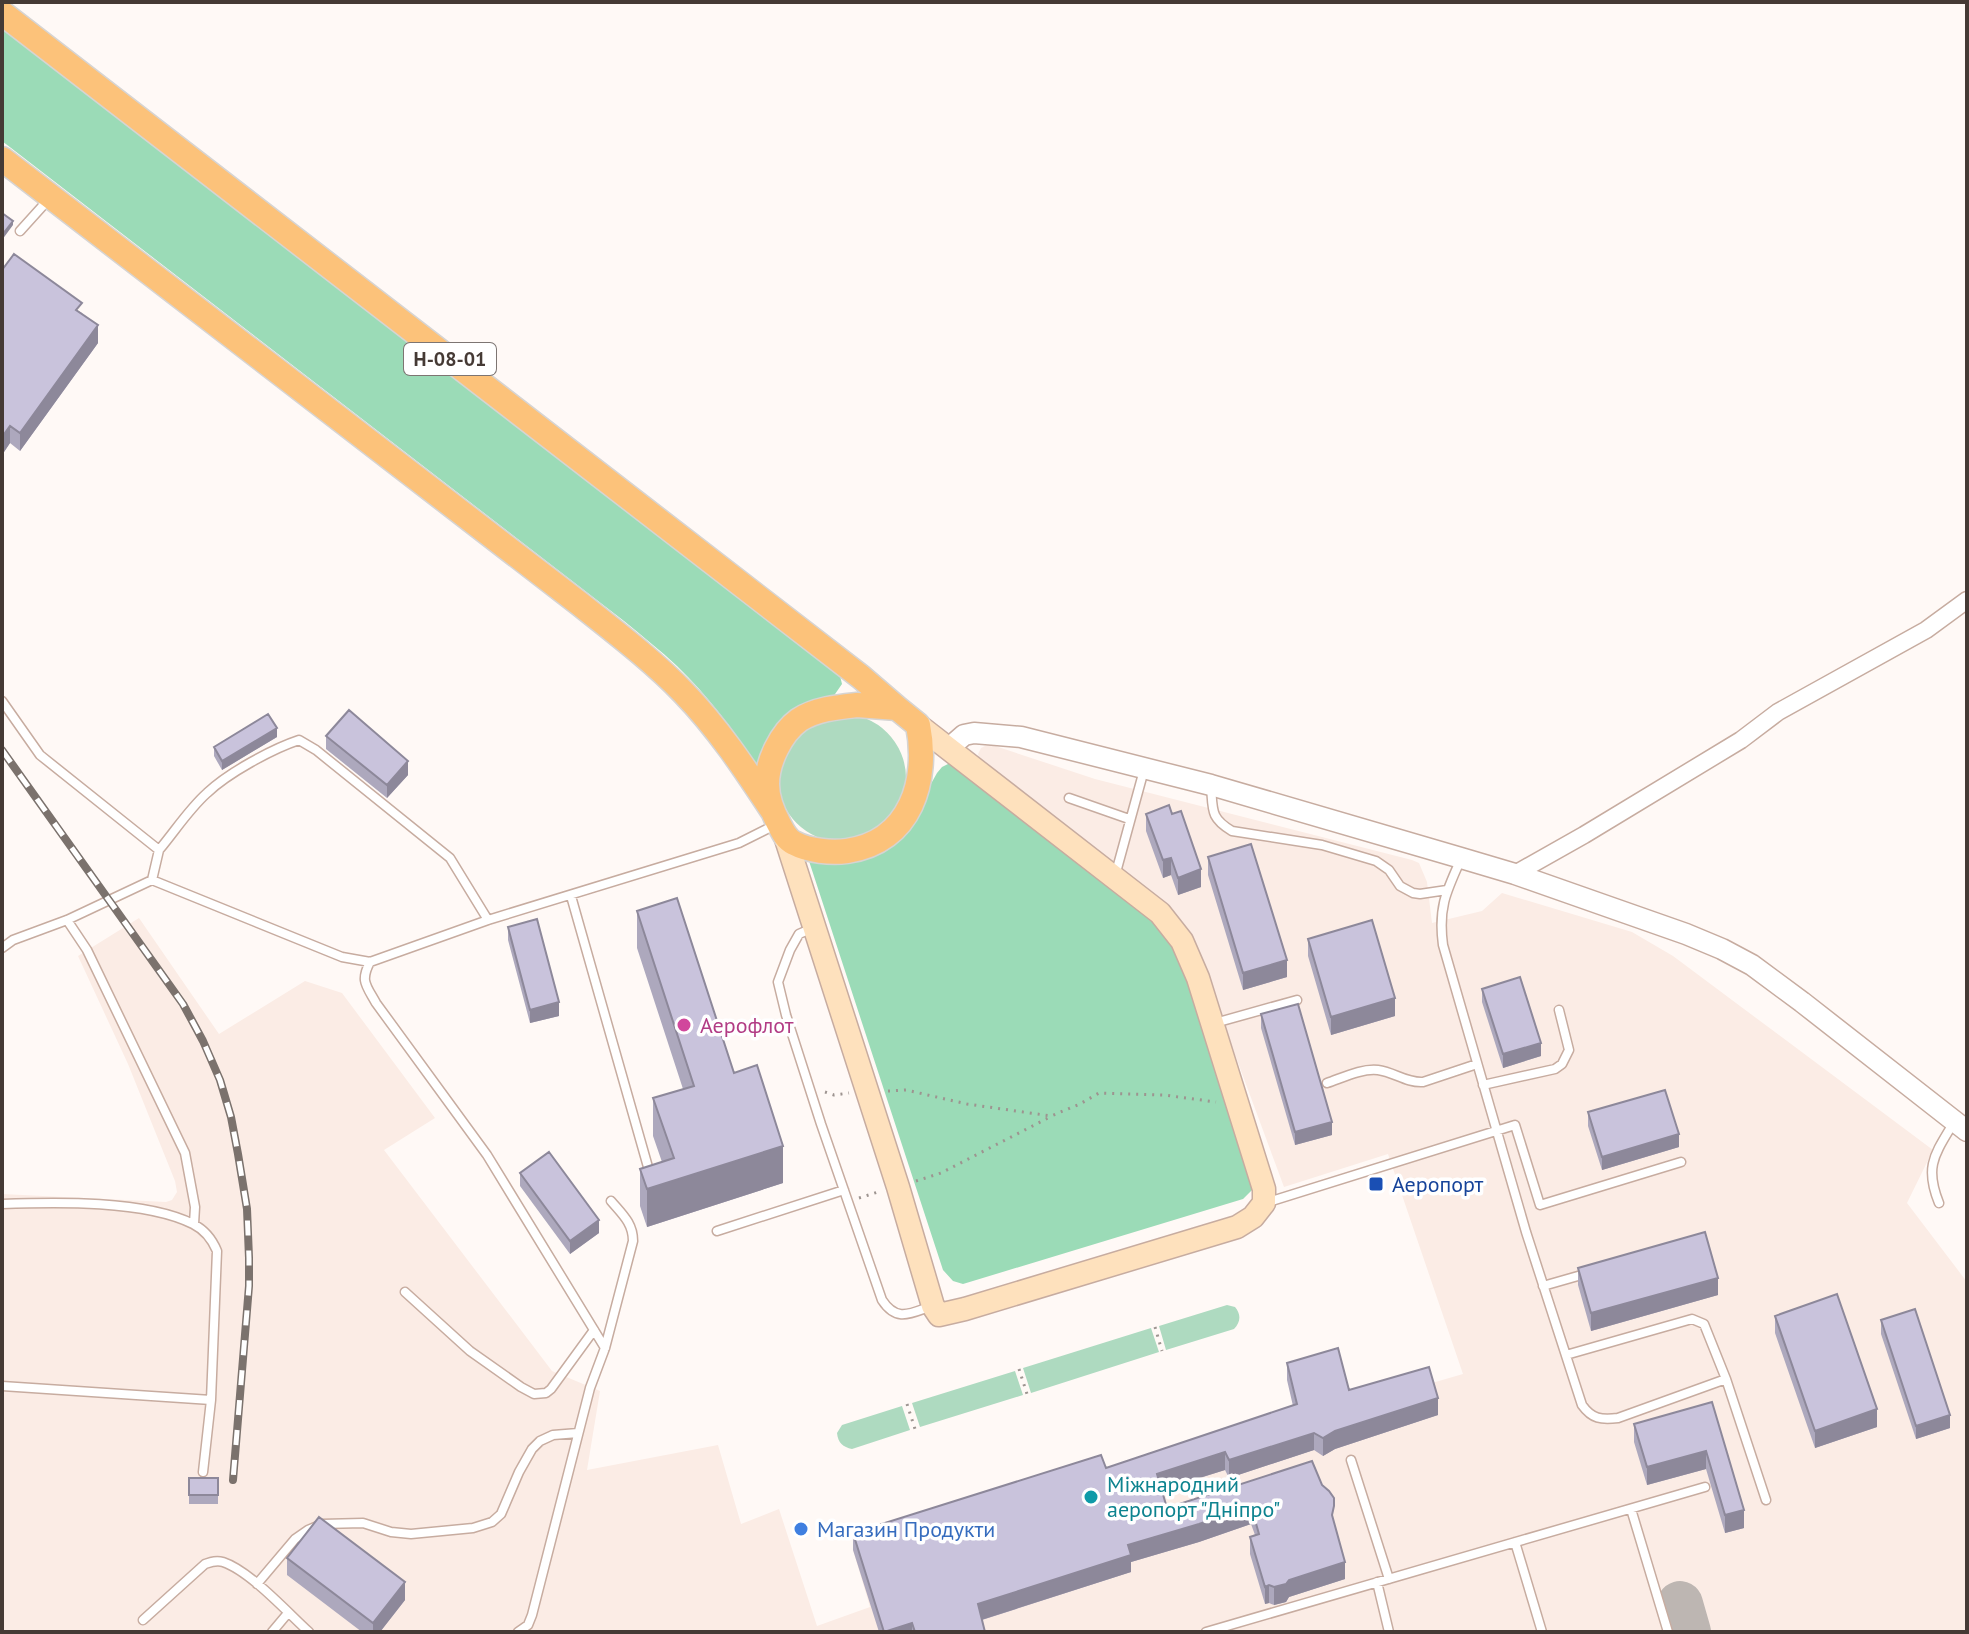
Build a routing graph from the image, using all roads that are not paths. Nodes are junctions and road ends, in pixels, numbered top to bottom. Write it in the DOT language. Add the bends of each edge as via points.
graph roads {
  1 [pos="2,13"];
  2 [pos="2,159"];
  3 [pos="51,196"];
  4 [pos="20,231"];
  5 [pos="1967,600"];
  6 [pos="2,701"];
  7 [pos="897,708"];
  8 [pos="918,725"];
  9 [pos="948,749"];
  10 [pos="1144,769"];
  11 [pos="1211,785"];
  12 [pos="1069,798"];
  13 [pos="1129,819"];
  14 [pos="779,823"];
  15 [pos="159,850"];
  16 [pos="1461,858"];
  17 [pos="1515,874"];
  18 [pos="1115,876"];
  19 [pos="152,880"];
  20 [pos="1447,890"];
  21 [pos="571,896"];
  22 [pos="67,920"];
  23 [pos="488,920"];
  24 [pos="815,927"];
  25 [pos="2,948"];
  26 [pos="370,962"];
  27 [pos="1297,1000"];
  28 [pos="1559,1010"];
  29 [pos="1214,1023"];
  30 [pos="1477,1064"];
  31 [pos="1327,1083"];
  32 [pos="1483,1085"];
  33 [pos="1960,1126"];
  34 [pos="1497,1131"];
  35 [pos="1681,1162"];
  36 [pos="648,1167"];
  37 [pos="844,1190"];
  38 [pos="611,1201"];
  39 [pos="1264,1203"];
  40 [pos="1939,1203"];
  41 [pos="2,1204"];
  42 [pos="194,1224"];
  43 [pos="717,1231"];
  44 [pos="1599,1269"];
  45 [pos="1543,1286"];
  46 [pos="405,1292"];
  47 [pos="933,1306"];
  48 [pos="594,1330"];
  49 [pos="605,1348"];
  50 [pos="1566,1355"];
  51 [pos="1726,1379"];
  52 [pos="2,1386"];
  53 [pos="211,1400"];
  54 [pos="578,1433"];
  55 [pos="1351,1460"];
  56 [pos="203,1472"];
  57 [pos="1705,1487"];
  58 [pos="1766,1500"];
  59 [pos="1631,1509"];
  60 [pos="1515,1542"];
  61 [pos="1389,1579"];
  62 [pos="1377,1582"];
  63 [pos="257,1584"];
  64 [pos="288,1613"];
  65 [pos="143,1620"];
  66 [pos="1233,1628"];
  67 [pos="272,1632"];
  68 [pos="309,1632"];
  69 [pos="518,1632"];
  70 [pos="1206,1632"];
  71 [pos="1389,1632"];
  72 [pos="1542,1632"];
  73 [pos="1668,1632"];
  1 -- 7 [label="main road, Н-08-01"];
  2 -- 3 [label="main road"];
  3 -- 4 [label="lane"];
  3 -- 14 [label="main road" via="646,657 740,760"];
  5 -- 17 [label="street" via="1926,630 1778,712 1741,740"];
  6 -- 15 [label="lane" via="40,755"];
  7 -- 8 [label="main road, Н-08-01"];
  7 -- 14 [label="main road" via="836,707 800,719 788,730 767,784"];
  8 -- 9 [label="main road, Н-08-01"];
  8 -- 14 [label="main road" via="922,754 915,795 894,830 878,842 838,852 805,847 794,843"];
  9 -- 10 [label="street" via="974,733 1021,737"];
  9 -- 18 [label="main road, Н-08-01"];
  10 -- 11 [label="street"];
  10 -- 13 [label="lane"];
  11 -- 16 [label="street"];
  11 -- 20 [label="lane" via="1213,816 1232,831 1322,845 1376,861 1413,893"];
  12 -- 13 [label="lane"];
  13 -- 18 [label="lane"];
  14 -- 21 [label="lane" via="739,843"];
  14 -- 24 [label="main road"];
  15 -- 19 [label="lane"];
  15 -- 23 [label="lane" via="209,790 299,740 450,858"];
  16 -- 17 [label="street"];
  16 -- 20 [label="lane"];
  17 -- 33 [label="street" via="1686,934 1752,965"];
  18 -- 29 [label="main road, Н-08-01" via="1160,913 1182,941"];
  19 -- 22 [label="lane"];
  19 -- 26 [label="lane" via="342,957"];
  20 -- 30 [label="lane" via="1441,916 1443,945"];
  21 -- 23 [label="lane"];
  21 -- 36 [label="lane"];
  22 -- 25 [label="lane"];
  22 -- 42 [label="lane" via="87,950 185,1153"];
  23 -- 26 [label="lane"];
  24 -- 37 [label="lane" via="799,934 778,982"];
  24 -- 47 [label="main road"];
  26 -- 48 [label="lane" via="365,981 376,1003 487,1155"];
  27 -- 29 [label="lane"];
  28 -- 32 [label="lane" via="1569,1050 1562,1064"];
  29 -- 39 [label="main road, Н-08-01"];
  30 -- 31 [label="lane" via="1423,1082 1369,1070"];
  30 -- 32 [label="lane"];
  32 -- 34 [label="lane"];
  33 -- 40 [label="lane" via="1934,1156 1931,1170"];
  34 -- 35 [label="lane" via="1515,1125 1540,1205"];
  34 -- 39 [label="lane"];
  34 -- 45 [label="lane"];
  37 -- 43 [label="lane"];
  37 -- 47 [label="lane" via="889,1310 897,1315"];
  38 -- 49 [label="lane" via="628,1221 633,1241"];
  39 -- 47 [label="main road" via="1237,1227 965,1309 939,1315"];
  41 -- 42 [label="lane" via="97,1205 160,1213"];
  42 -- 53 [label="lane" via="217,1251"];
  44 -- 45 [label="lane"];
  45 -- 50 [label="lane"];
  46 -- 48 [label="lane" via="470,1351 534,1394 551,1389"];
  48 -- 49 [label="lane"];
  49 -- 54 [label="lane"];
  50 -- 51 [label="lane" via="1692,1319 1707,1328"];
  50 -- 51 [label="lane" via="1582,1405 1604,1420"];
  51 -- 58 [label="lane"];
  52 -- 53 [label="lane"];
  53 -- 56 [label="lane"];
  54 -- 63 [label="lane" via="553,1435 532,1449 501,1514 492,1522 411,1534 363,1523 322,1524 295,1539"];
  54 -- 69 [label="lane" via="532,1615"];
  55 -- 61 [label="lane"];
  57 -- 59 [label="lane"];
  59 -- 60 [label="lane"];
  59 -- 73 [label="lane"];
  60 -- 61 [label="lane"];
  60 -- 72 [label="lane"];
  61 -- 62 [label="lane"];
  62 -- 66 [label="lane"];
  62 -- 71 [label="lane"];
  63 -- 64 [label="lane"];
  63 -- 65 [label="lane" via="213,1561"];
  64 -- 67 [label="lane"];
  64 -- 68 [label="lane"];
  66 -- 70 [label="lane"];
}
